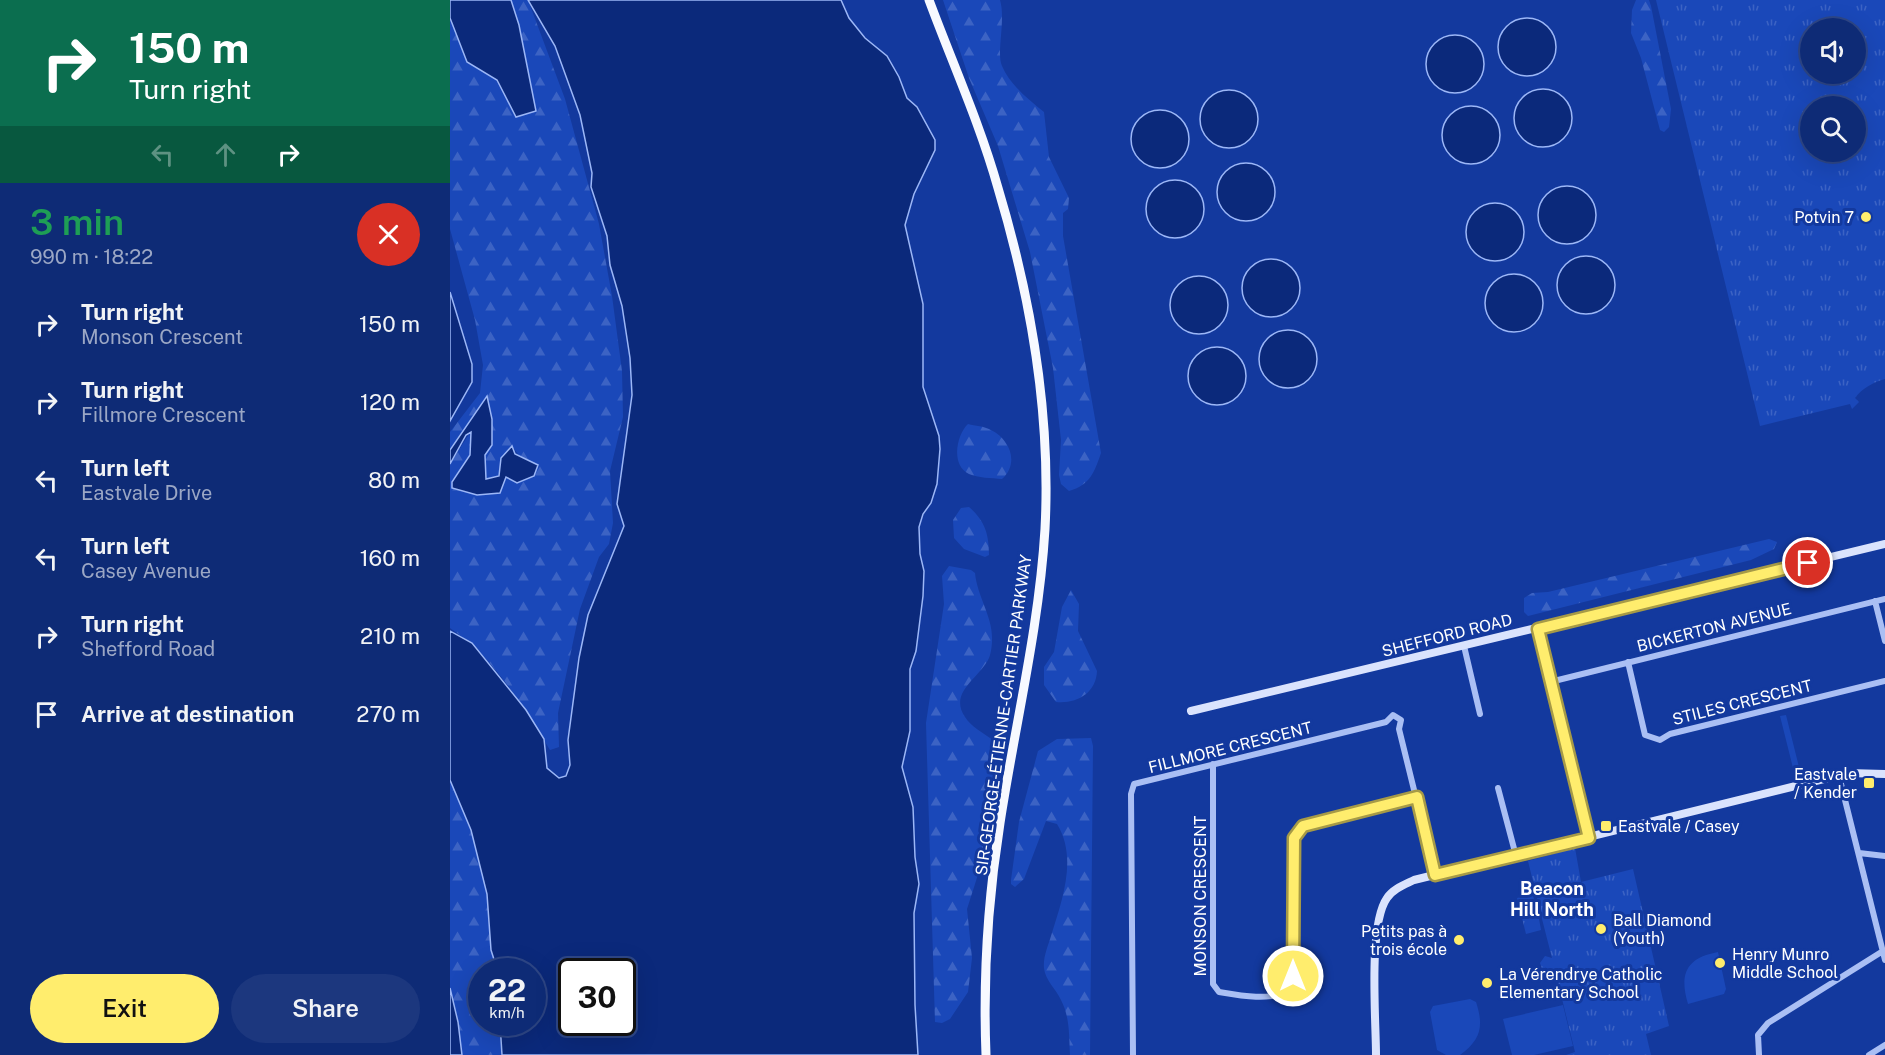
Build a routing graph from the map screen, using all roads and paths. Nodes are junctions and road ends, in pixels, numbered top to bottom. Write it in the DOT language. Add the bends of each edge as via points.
graph roads {
  1 [pos="929,0"];
  2 [pos="1885,544"];
  3 [pos="1885,599"];
  4 [pos="1875,601"];
  5 [pos="1538,629"];
  6 [pos="1885,641"];
  7 [pos="1464,646"];
  8 [pos="1628,662"];
  9 [pos="1885,681"];
  10 [pos="1550,682"];
  11 [pos="1191,711"];
  12 [pos="1480,714"];
  13 [pos="1213,764"];
  14 [pos="1885,774"];
  15 [pos="1839,776"];
  16 [pos="1498,788"];
  17 [pos="1417,797"];
  18 [pos="1589,838"];
  19 [pos="1858,853"];
  20 [pos="1516,856"];
  21 [pos="1885,856"];
  22 [pos="1435,875"];
  23 [pos="1883,951"];
  24 [pos="1885,960"];
  25 [pos="1885,1045"];
  26 [pos="986,1055"];
  27 [pos="1132,1055"];
  28 [pos="1376,1055"];
  29 [pos="1759,1055"];
  30 [pos="1869,1055"];
  1 -- 26 [label="main road, SIR-GEORGE-ÉTIENNE-CARTIER PARKWAY" via="998,185 1022,273 1042,414 1045,509 1039,600 999,825 989,920"];
  2 -- 5 [label="street, SHEFFORD ROAD"];
  3 -- 4 [label="street, BICKERTON AVENUE"];
  4 -- 6 [label="street"];
  4 -- 8 [label="street, BICKERTON AVENUE"];
  5 -- 7 [label="street, SHEFFORD ROAD"];
  5 -- 10 [label="street"];
  7 -- 11 [label="street, SHEFFORD ROAD"];
  7 -- 12 [label="street"];
  8 -- 9 [label="street, STILES CRESCENT" via="1645,735 1660,740 1670,734"];
  8 -- 10 [label="street, BICKERTON AVENUE"];
  10 -- 18 [label="street"];
  13 -- 17 [label="street, FILLMORE CRESCENT" via="1386,722 1393,715 1401,720 1399,729"];
  13 -- 17 [label="street, MONSON CRESCENT" via="1213,984 1219,992 1231,994 1276,997 1289,991 1293,976 1294,838 1303,826"];
  13 -- 27 [label="street, FILLMORE CRESCENT" via="1134,784 1131,794"];
  14 -- 15 [label="street" via="1858,772"];
  15 -- 18 [label="street"];
  15 -- 19 [label="street"];
  16 -- 20 [label="street"];
  17 -- 22 [label="street, FILLMORE CRESCENT"];
  18 -- 20 [label="street"];
  19 -- 21 [label="street"];
  19 -- 23 [label="street"];
  20 -- 22 [label="street"];
  22 -- 28 [label="street" via="1400,887 1387,897 1380,910 1376,926"];
  23 -- 24 [label="street"];
  23 -- 29 [label="street" via="1768,1023 1758,1035"];
  25 -- 30 [label="street"];
}
